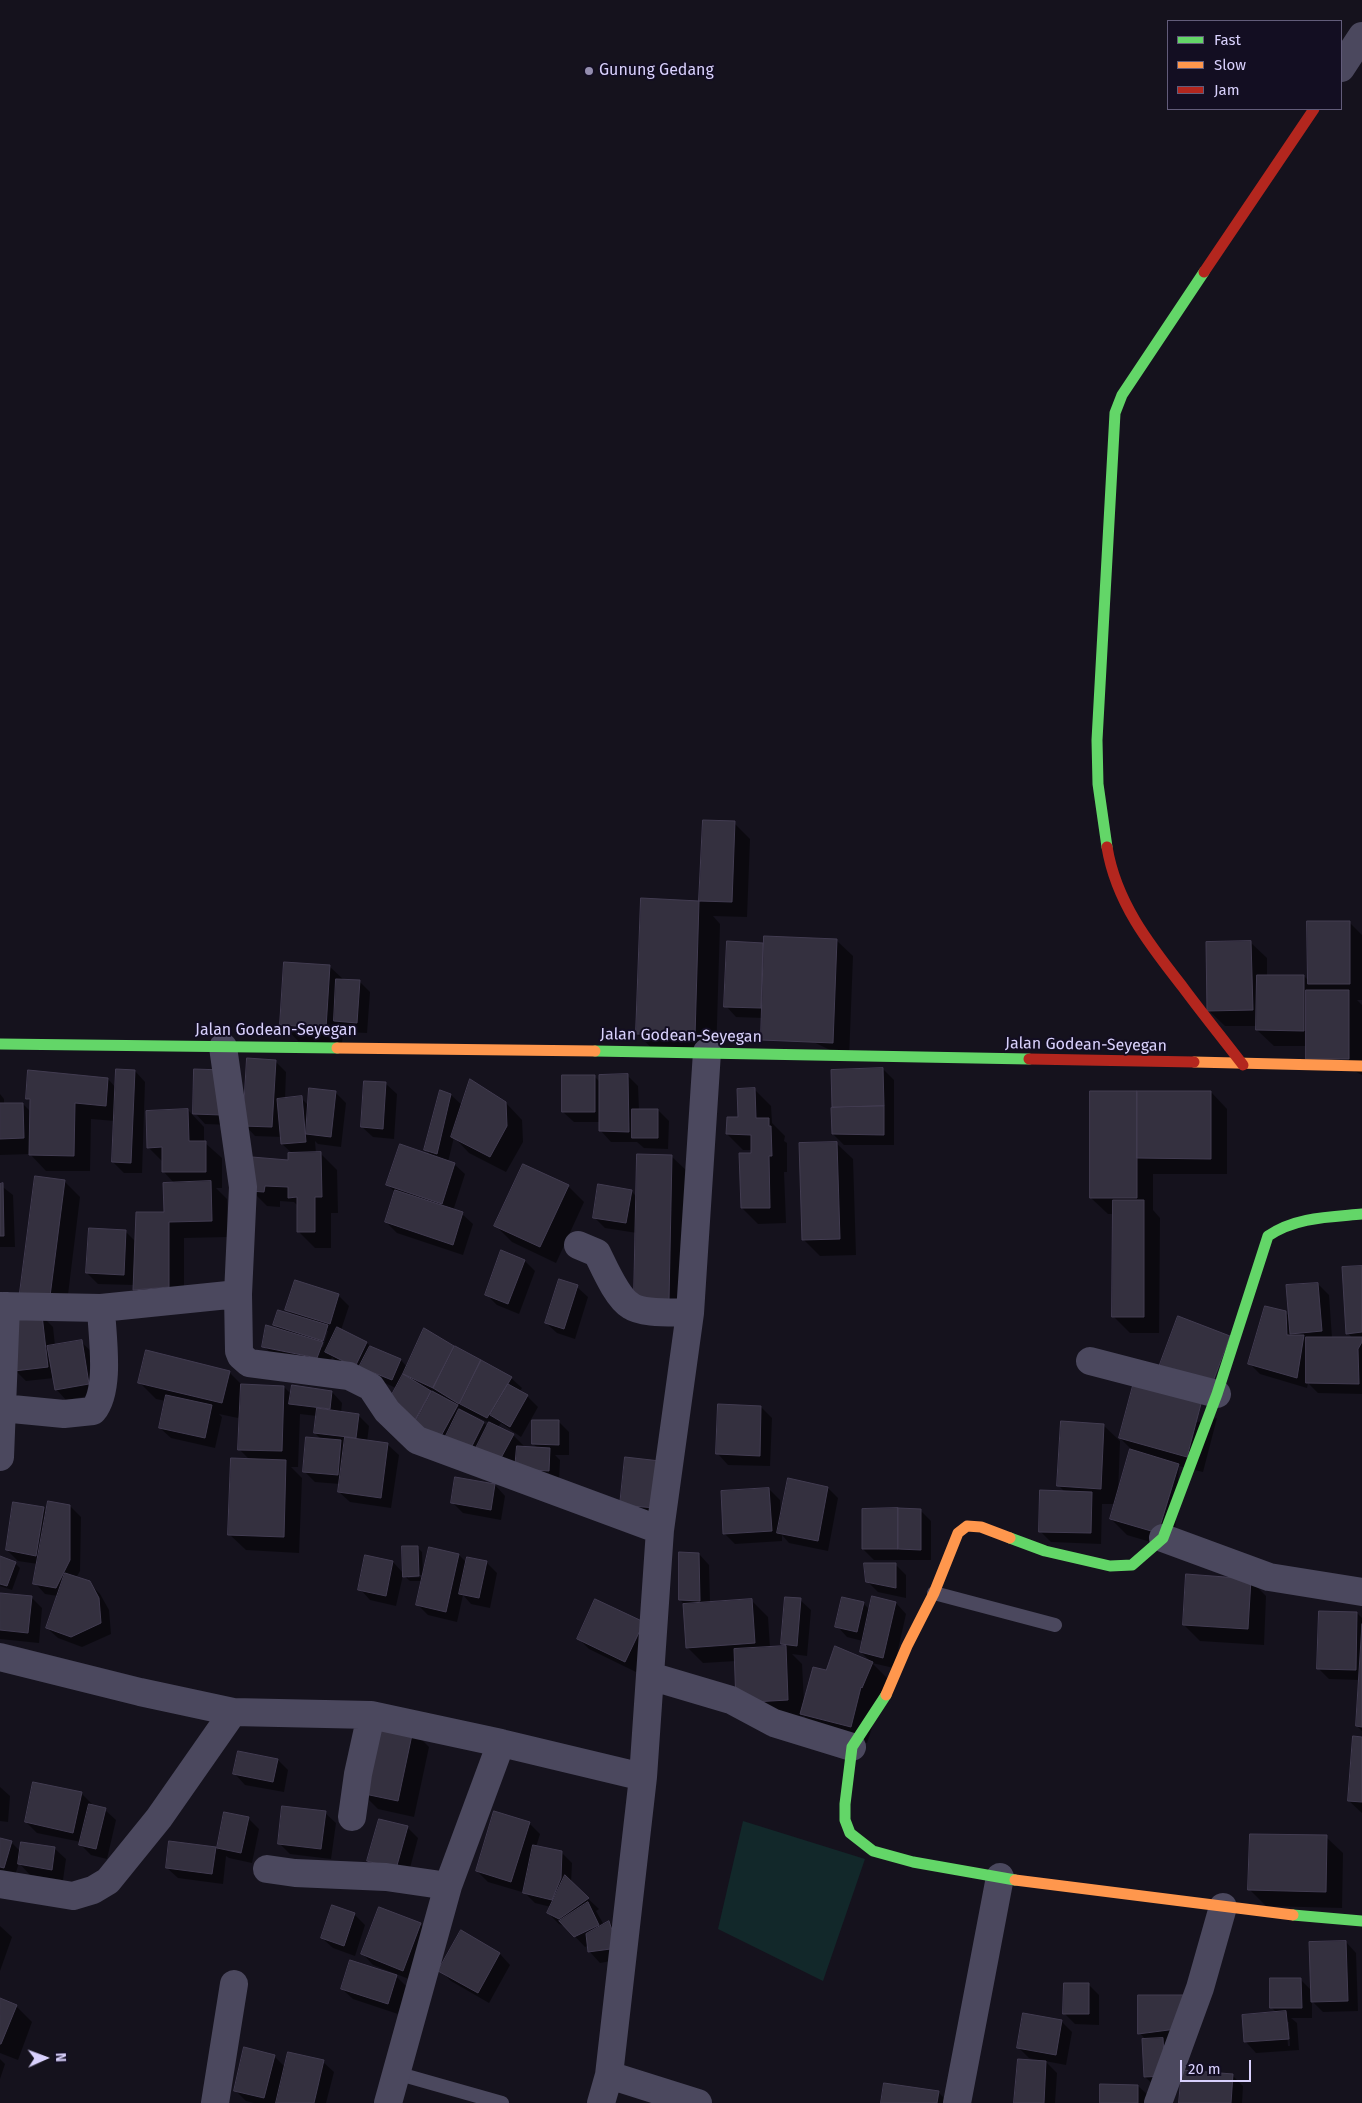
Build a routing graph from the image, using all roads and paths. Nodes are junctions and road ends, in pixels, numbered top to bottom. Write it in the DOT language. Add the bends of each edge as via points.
graph roads {
  1 [pos="1362,36"];
  2 [pos="1342,66"];
  3 [pos="1313,110"];
  4 [pos="0,1044"];
  5 [pos="223,1047"];
  6 [pos="708,1052"];
  7 [pos="1243,1065"];
  8 [pos="1362,1066"];
  9 [pos="1362,1214"];
  10 [pos="578,1245"];
  11 [pos="238,1294"];
  12 [pos="3,1306"];
  13 [pos="101,1308"];
  14 [pos="690,1313"];
  15 [pos="1090,1361"];
  16 [pos="1217,1394"];
  17 [pos="2,1413"];
  18 [pos="0,1457"];
  19 [pos="660,1530"];
  20 [pos="1163,1538"];
  21 [pos="1362,1592"];
  22 [pos="934,1593"];
  23 [pos="1055,1625"];
  24 [pos="0,1657"];
  25 [pos="650,1676"];
  26 [pos="233,1712"];
  27 [pos="371,1715"];
  28 [pos="501,1743"];
  29 [pos="852,1747"];
  30 [pos="643,1778"];
  31 [pos="352,1817"];
  32 [pos="267,1869"];
  33 [pos="1000,1877"];
  34 [pos="0,1884"];
  35 [pos="448,1886"];
  36 [pos="1223,1907"];
  37 [pos="1362,1921"];
  38 [pos="234,1984"];
  39 [pos="396,2072"];
  40 [pos="609,2074"];
  41 [pos="215,2103"];
  42 [pos="388,2103"];
  43 [pos="502,2103"];
  44 [pos="602,2103"];
  45 [pos="698,2103"];
  46 [pos="957,2103"];
  47 [pos="1158,2103"];
  1 -- 2 [label="street"];
  3 -- 7 [label="street" via="1122,395 1115,413 1097,740 1098,784 1109,860 1120,894 1144,937"];
  4 -- 5 [label="street, Jalan Godean-Seyegan"];
  5 -- 6 [label="street, Jalan Godean-Seyegan"];
  5 -- 11 [label="street" via="243,1187"];
  6 -- 7 [label="street, Jalan Godean-Seyegan"];
  6 -- 14 [label="street"];
  7 -- 8 [label="street, Jalan Godean-Seyegan"];
  9 -- 16 [label="street" via="1318,1219 1274,1230 1268,1236"];
  10 -- 14 [label="street" via="597,1253 616,1289 631,1306"];
  11 -- 13 [label="street"];
  11 -- 19 [label="street" via="239,1351 249,1362 349,1376 371,1387 387,1411 417,1440"];
  12 -- 13 [label="street"];
  12 -- 17 [label="street"];
  13 -- 17 [label="street" via="104,1381 99,1404 92,1412 64,1414 12,1409"];
  14 -- 19 [label="street"];
  15 -- 16 [label="street"];
  16 -- 20 [label="street"];
  17 -- 18 [label="street"];
  19 -- 25 [label="street"];
  20 -- 21 [label="street" via="1269,1577"];
  20 -- 22 [label="street" via="1137,1562 1119,1566 1044,1551 982,1527 967,1526 958,1532"];
  22 -- 23 [label="lane"];
  22 -- 29 [label="street" via="889,1690"];
  24 -- 26 [label="street"];
  25 -- 29 [label="street" via="731,1700 774,1724"];
  25 -- 30 [label="street"];
  26 -- 27 [label="street"];
  26 -- 34 [label="street" via="160,1818 108,1881 73,1896"];
  27 -- 28 [label="street"];
  27 -- 31 [label="street"];
  28 -- 30 [label="street"];
  28 -- 35 [label="street"];
  29 -- 33 [label="street" via="845,1820 850,1833 860,1842 889,1856"];
  30 -- 40 [label="street"];
  32 -- 35 [label="street" via="386,1877"];
  33 -- 36 [label="street"];
  33 -- 46 [label="street"];
  35 -- 39 [label="street"];
  36 -- 37 [label="street"];
  36 -- 47 [label="street" via="1200,1988"];
  38 -- 41 [label="street"];
  39 -- 42 [label="street"];
  39 -- 43 [label="lane"];
  40 -- 44 [label="street"];
  40 -- 45 [label="street"];
}
